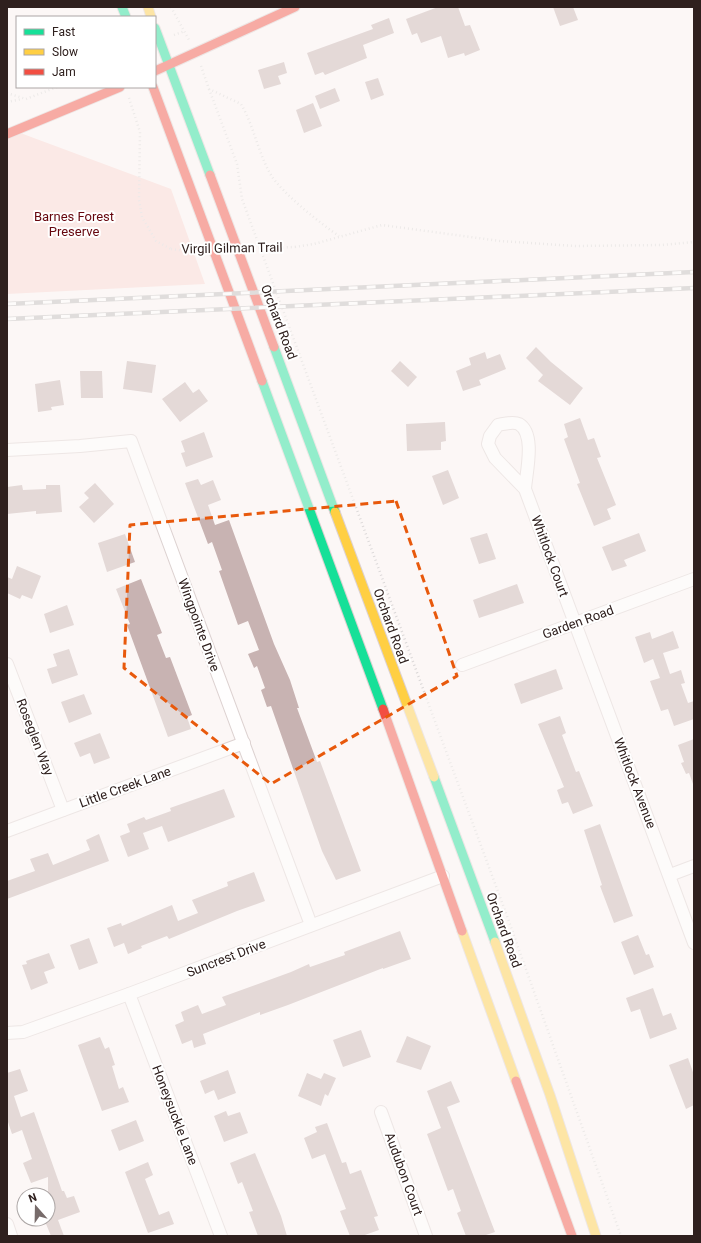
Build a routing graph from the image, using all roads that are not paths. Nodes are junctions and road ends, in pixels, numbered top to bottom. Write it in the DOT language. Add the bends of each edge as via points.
graph roads {
  1 [pos="296,7"];
  2 [pos="156,31"];
  3 [pos="169,64"];
  4 [pos="156,70"];
  5 [pos="118,88"];
  6 [pos="153,88"];
  7 [pos="7,134"];
  8 [pos="7,450"];
  9 [pos="525,489"];
  10 [pos="694,579"];
  11 [pos="574,624"];
  12 [pos="7,664"];
  13 [pos="462,665"];
  14 [pos="244,743"];
  15 [pos="63,810"];
  16 [pos="7,831"];
  17 [pos="694,866"];
  18 [pos="670,875"];
  19 [pos="443,876"];
  20 [pos="311,925"];
  21 [pos="694,943"];
  22 [pos="129,994"];
  23 [pos="7,1032"];
  24 [pos="381,1112"];
  25 [pos="7,1224"];
  26 [pos="12,1236"];
  27 [pos="221,1236"];
  28 [pos="426,1236"];
  29 [pos="572,1236"];
  30 [pos="596,1236"];
  1 -- 3 [label="main road"];
  2 -- 3 [label="main road, Orchard Road"];
  3 -- 4 [label="main road"];
  3 -- 30 [label="main road, Orchard Road" via="479,899 550,1095"];
  5 -- 7 [label="main road"];
  6 -- 19 [label="main road"];
  8 -- 14 [label="street, Wingpointe Drive" via="131,441"];
  9 -- 9 [label="street, Whitlock Court" via="496,458 488,444 498,425 509,422 518,424 526,431 529,447"];
  9 -- 11 [label="street, Whitlock Court"];
  10 -- 11 [label="street, Garden Road"];
  11 -- 13 [label="street, Garden Road"];
  11 -- 18 [label="street, Whitlock Avenue"];
  12 -- 15 [label="street, Roseglen Way"];
  14 -- 15 [label="street, Little Creek Lane"];
  14 -- 20 [label="street, Wingpointe Drive"];
  15 -- 16 [label="street, Little Creek Lane"];
  17 -- 18 [label="street"];
  18 -- 21 [label="street, Whitlock Avenue"];
  19 -- 20 [label="street, Suncrest Drive"];
  19 -- 29 [label="main road"];
  20 -- 22 [label="street, Suncrest Drive"];
  22 -- 23 [label="street, Suncrest Drive" via="23,1032"];
  22 -- 27 [label="street, Honeysuckle Lane"];
  24 -- 28 [label="street, Audubon Court"];
  25 -- 26 [label="street"];
}
